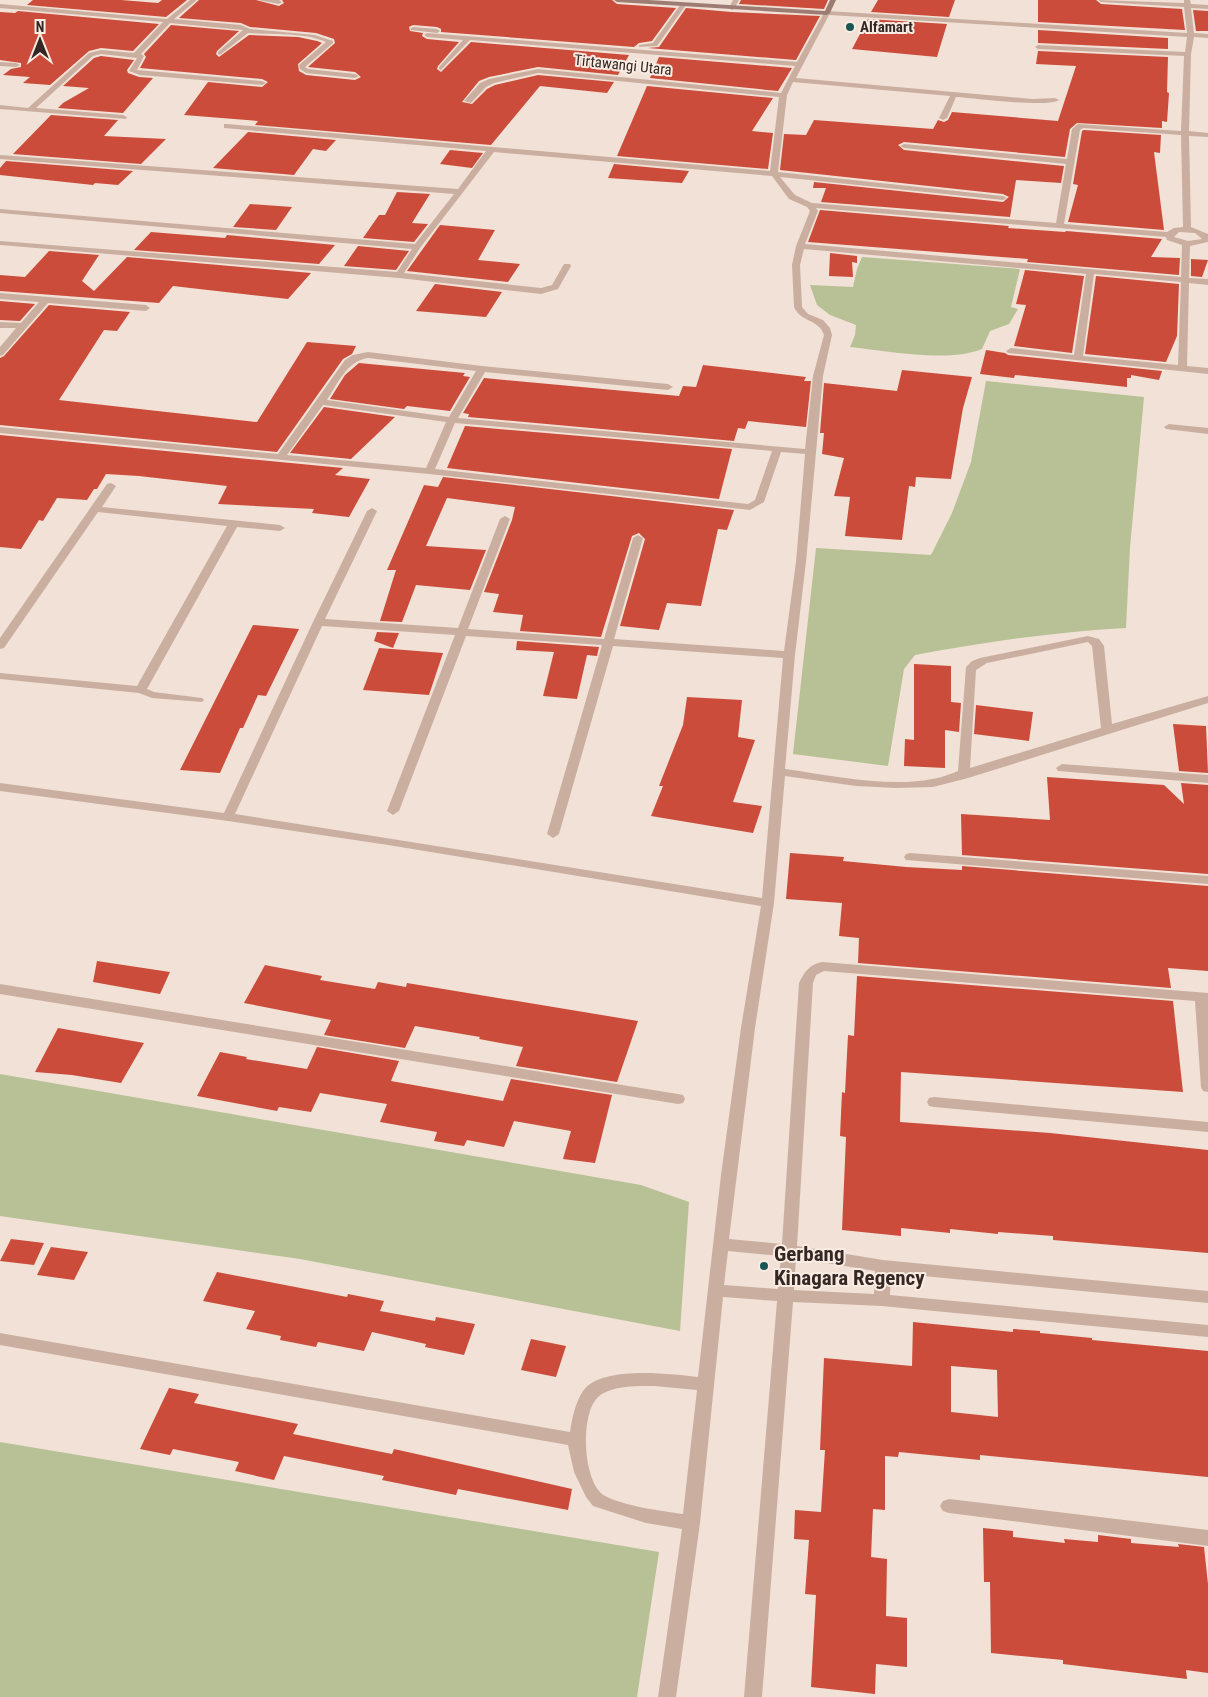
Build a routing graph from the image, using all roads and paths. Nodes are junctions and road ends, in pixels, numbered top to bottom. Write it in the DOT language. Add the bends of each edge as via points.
graph roads {
  1 [pos="4,0"];
  2 [pos="194,0"];
  3 [pos="261,0"];
  4 [pos="617,0"];
  5 [pos="736,0"];
  6 [pos="832,0"];
  7 [pos="1100,0"];
  8 [pos="1109,0"];
  9 [pos="279,2"];
  10 [pos="1187,3"];
  11 [pos="682,5"];
  12 [pos="0,6"];
  13 [pos="1208,7"];
  14 [pos="732,8"];
  15 [pos="827,13"];
  16 [pos="169,20"];
  17 [pos="413,29"];
  18 [pos="1102,29"];
  19 [pos="246,31"];
  20 [pos="1190,34"];
  21 [pos="427,35"];
  22 [pos="1208,36"];
  23 [pos="468,38"];
  24 [pos="1038,47"];
  25 [pos="1097,50"];
  26 [pos="137,54"];
  27 [pos="220,54"];
  28 [pos="1188,54"];
  29 [pos="0,64"];
  30 [pos="800,64"];
  31 [pos="16,65"];
  32 [pos="442,68"];
  33 [pos="355,76"];
  34 [pos="792,80"];
  35 [pos="262,83"];
  36 [pos="954,94"];
  37 [pos="783,95"];
  38 [pos="1055,100"];
  39 [pos="468,101"];
  40 [pos="0,107"];
  41 [pos="30,110"];
  42 [pos="123,117"];
  43 [pos="943,118"];
  44 [pos="227,126"];
  45 [pos="1185,133"];
  46 [pos="1208,135"];
  47 [pos="904,146"];
  48 [pos="491,150"];
  49 [pos="0,157"];
  50 [pos="1072,162"];
  51 [pos="774,174"];
  52 [pos="460,192"];
  53 [pos="1003,198"];
  54 [pos="810,205"];
  55 [pos="0,210"];
  56 [pos="1060,225"];
  57 [pos="1187,229"];
  58 [pos="1169,234"];
  59 [pos="1207,237"];
  60 [pos="0,243"];
  61 [pos="1186,244"];
  62 [pos="800,246"];
  63 [pos="417,247"];
  64 [pos="567,266"];
  65 [pos="1090,272"];
  66 [pos="399,275"];
  67 [pos="1186,280"];
  68 [pos="1208,282"];
  69 [pos="0,296"];
  70 [pos="45,300"];
  71 [pos="146,308"];
  72 [pos="0,325"];
  73 [pos="22,326"];
  74 [pos="1011,351"];
  75 [pos="0,353"];
  76 [pos="1078,358"];
  77 [pos="482,369"];
  78 [pos="1182,369"];
  79 [pos="1208,371"];
  80 [pos="668,387"];
  81 [pos="322,402"];
  82 [pos="452,420"];
  83 [pos="1169,427"];
  84 [pos="0,430"];
  85 [pos="1208,431"];
  86 [pos="777,450"];
  87 [pos="810,452"];
  88 [pos="281,456"];
  89 [pos="429,471"];
  90 [pos="111,486"];
  91 [pos="94,509"];
  92 [pos="372,511"];
  93 [pos="506,519"];
  94 [pos="233,524"];
  95 [pos="280,528"];
  96 [pos="638,538"];
  97 [pos="318,622"];
  98 [pos="462,632"];
  99 [pos="608,644"];
  100 [pos="0,646"];
  101 [pos="789,655"];
  102 [pos="0,676"];
  103 [pos="140,690"];
  104 [pos="1208,698"];
  105 [pos="198,700"];
  106 [pos="1107,729"];
  107 [pos="1062,768"];
  108 [pos="778,771"];
  109 [pos="964,775"];
  110 [pos="1208,778"];
  111 [pos="0,787"];
  112 [pos="392,811"];
  113 [pos="228,817"];
  114 [pos="553,834"];
  115 [pos="910,857"];
  116 [pos="1208,880"];
  117 [pos="768,903"];
  118 [pos="0,989"];
  119 [pos="1204,998"];
  120 [pos="1208,1087"];
  121 [pos="678,1099"];
  122 [pos="934,1102"];
  123 [pos="1208,1127"];
  124 [pos="720,1244"];
  125 [pos="789,1251"];
  126 [pos="883,1266"];
  127 [pos="716,1290"];
  128 [pos="786,1296"];
  129 [pos="1208,1297"];
  130 [pos="882,1300"];
  131 [pos="1208,1331"];
  132 [pos="0,1339"];
  133 [pos="706,1384"];
  134 [pos="577,1440"];
  135 [pos="949,1506"];
  136 [pos="691,1523"];
  137 [pos="1208,1538"];
  138 [pos="667,1697"];
  139 [pos="753,1697"];
  1 -- 12 [label="street"];
  2 -- 16 [label="street"];
  3 -- 9 [label="street"];
  4 -- 11 [label="street"];
  5 -- 14 [label="street"];
  6 -- 15 [label="street"];
  7 -- 8 [label="street"];
  8 -- 10 [label="street"];
  10 -- 13 [label="street"];
  10 -- 20 [label="street"];
  11 -- 14 [label="street"];
  11 -- 17 [label="street" via="655,45 651,46"];
  12 -- 16 [label="street"];
  14 -- 15 [label="street"];
  15 -- 18 [label="street"];
  15 -- 30 [label="street"];
  16 -- 19 [label="street" via="241,27"];
  16 -- 26 [label="street"];
  18 -- 20 [label="street"];
  18 -- 25 [label="street"];
  19 -- 27 [label="street"];
  19 -- 33 [label="street" via="328,40 331,42 302,68"];
  20 -- 22 [label="street"];
  20 -- 28 [label="street"];
  21 -- 23 [label="street"];
  23 -- 30 [label="street"];
  23 -- 32 [label="street"];
  24 -- 25 [label="street"];
  25 -- 28 [label="street"];
  26 -- 35 [label="street" via="142,58 133,71 140,73"];
  26 -- 41 [label="street" via="91,54"];
  28 -- 45 [label="street"];
  29 -- 31 [label="street"];
  30 -- 34 [label="street"];
  34 -- 36 [label="street"];
  34 -- 37 [label="street"];
  36 -- 38 [label="street"];
  36 -- 43 [label="street"];
  37 -- 39 [label="street, Tirtawangi Utara" via="538,71 492,81 483,85"];
  37 -- 51 [label="street"];
  40 -- 41 [label="street"];
  41 -- 42 [label="street"];
  44 -- 48 [label="street"];
  45 -- 46 [label="street"];
  45 -- 50 [label="street" via="1081,126 1076,129"];
  45 -- 57 [label="street"];
  47 -- 50 [label="street"];
  48 -- 51 [label="street"];
  48 -- 52 [label="street"];
  49 -- 52 [label="street"];
  50 -- 56 [label="street"];
  51 -- 53 [label="street"];
  51 -- 54 [label="street" via="792,197"];
  52 -- 63 [label="street"];
  54 -- 56 [label="street"];
  54 -- 62 [label="street" via="814,211"];
  55 -- 63 [label="street"];
  56 -- 58 [label="street"];
  57 -- 58 [label="street"];
  57 -- 59 [label="street"];
  58 -- 61 [label="street" via="1170,238"];
  59 -- 61 [label="street" via="1201,243"];
  60 -- 66 [label="street"];
  61 -- 67 [label="street"];
  62 -- 65 [label="street"];
  62 -- 87 [label="street" via="796,265 800,312 820,322 828,335 818,376"];
  63 -- 66 [label="street"];
  64 -- 66 [label="street" via="555,287 541,291"];
  65 -- 67 [label="street"];
  65 -- 76 [label="street"];
  67 -- 68 [label="street"];
  67 -- 78 [label="street"];
  69 -- 70 [label="street"];
  70 -- 71 [label="street"];
  70 -- 73 [label="street"];
  72 -- 73 [label="street"];
  73 -- 75 [label="street"];
  74 -- 76 [label="street"];
  76 -- 78 [label="street"];
  77 -- 80 [label="street"];
  77 -- 81 [label="street" via="368,355 356,357 348,362"];
  77 -- 82 [label="street"];
  78 -- 79 [label="street"];
  81 -- 82 [label="street"];
  81 -- 88 [label="street"];
  82 -- 86 [label="street"];
  82 -- 89 [label="street"];
  83 -- 85 [label="street"];
  84 -- 88 [label="street"];
  86 -- 87 [label="street"];
  86 -- 89 [label="street" via="759,502 750,507"];
  87 -- 101 [label="street"];
  88 -- 89 [label="street"];
  90 -- 91 [label="street"];
  91 -- 94 [label="street"];
  91 -- 100 [label="street"];
  92 -- 97 [label="street"];
  93 -- 98 [label="street"];
  94 -- 95 [label="street"];
  94 -- 103 [label="street"];
  96 -- 99 [label="street"];
  97 -- 98 [label="street"];
  97 -- 113 [label="street"];
  98 -- 99 [label="street"];
  98 -- 112 [label="street"];
  99 -- 101 [label="street"];
  99 -- 114 [label="street"];
  101 -- 108 [label="street"];
  102 -- 103 [label="street"];
  103 -- 105 [label="street" via="152,695"];
  104 -- 106 [label="street"];
  106 -- 109 [label="street"];
  106 -- 109 [label="street" via="1095,641 1088,639 984,660 970,669"];
  107 -- 110 [label="street"];
  108 -- 109 [label="street" via="912,786"];
  108 -- 117 [label="street"];
  111 -- 113 [label="street"];
  113 -- 117 [label="street"];
  115 -- 116 [label="street"];
  117 -- 124 [label="street" via="746,1038"];
  118 -- 121 [label="street"];
  119 -- 120 [label="street"];
  119 -- 125 [label="street" via="822,966 811,972 806,983"];
  122 -- 123 [label="street"];
  124 -- 125 [label="street"];
  124 -- 127 [label="street"];
  125 -- 126 [label="street"];
  125 -- 128 [label="street"];
  126 -- 129 [label="street"];
  126 -- 130 [label="street"];
  127 -- 128 [label="street"];
  127 -- 133 [label="street"];
  128 -- 130 [label="street"];
  128 -- 139 [label="street"];
  130 -- 131 [label="street"];
  132 -- 134 [label="street"];
  133 -- 134 [label="street" via="649,1380 601,1386 589,1396"];
  133 -- 136 [label="street"];
  134 -- 136 [label="street" via="577,1455 593,1496 599,1501 646,1516"];
  135 -- 137 [label="street"];
  136 -- 138 [label="street"];
}
